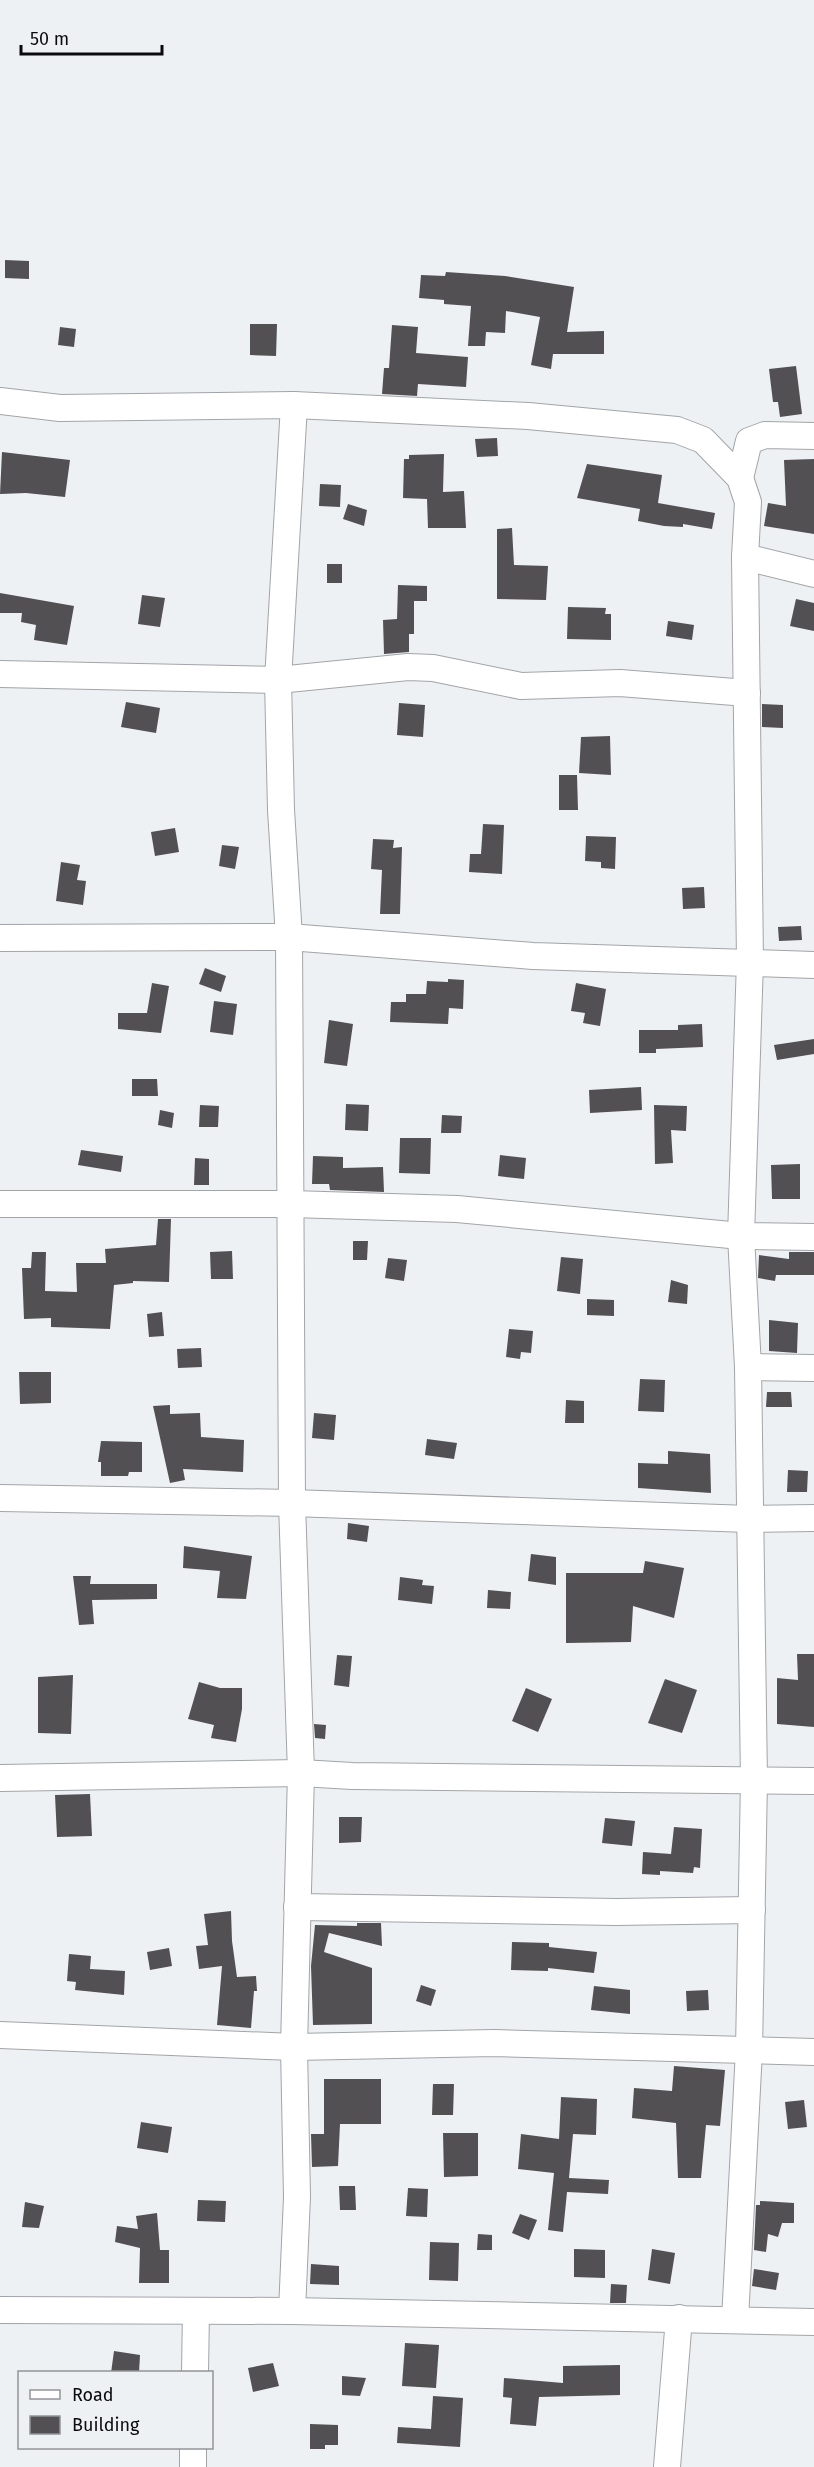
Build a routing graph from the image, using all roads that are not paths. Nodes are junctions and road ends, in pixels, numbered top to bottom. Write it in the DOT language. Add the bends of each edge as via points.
graph roads {
  1 [pos="0,401"];
  2 [pos="294,405"];
  3 [pos="814,436"];
  4 [pos="740,478"];
  5 [pos="745,556"];
  6 [pos="814,574"];
  7 [pos="0,674"];
  8 [pos="278,680"];
  9 [pos="747,693"];
  10 [pos="289,937"];
  11 [pos="0,938"];
  12 [pos="750,961"];
  13 [pos="814,965"];
  14 [pos="0,1204"];
  15 [pos="291,1204"];
  16 [pos="741,1236"];
  17 [pos="814,1237"];
  18 [pos="748,1367"];
  19 [pos="814,1368"];
  20 [pos="0,1498"];
  21 [pos="292,1503"];
  22 [pos="814,1518"];
  23 [pos="749,1519"];
  24 [pos="301,1773"];
  25 [pos="0,1778"];
  26 [pos="754,1780"];
  27 [pos="814,1781"];
  28 [pos="297,1907"];
  29 [pos="752,1910"];
  30 [pos="0,2035"];
  31 [pos="294,2047"];
  32 [pos="749,2050"];
  33 [pos="814,2052"];
  34 [pos="0,2310"];
  35 [pos="196,2311"];
  36 [pos="292,2311"];
  37 [pos="679,2318"];
  38 [pos="735,2320"];
  39 [pos="814,2322"];
  40 [pos="195,2371"];
  41 [pos="193,2449"];
  42 [pos="193,2467"];
  43 [pos="667,2467"];
  1 -- 2 [label="street" via="60,408"];
  2 -- 4 [label="street" via="528,416 677,430 703,440"];
  2 -- 8 [label="street"];
  3 -- 4 [label="street" via="765,435 749,441"];
  4 -- 5 [label="street" via="748,502"];
  5 -- 6 [label="street"];
  5 -- 9 [label="street"];
  7 -- 8 [label="street"];
  8 -- 9 [label="street" via="425,667 521,686 620,683"];
  8 -- 10 [label="street" via="280,810"];
  9 -- 12 [label="street"];
  10 -- 11 [label="street"];
  10 -- 12 [label="street" via="556,957"];
  10 -- 15 [label="street"];
  12 -- 13 [label="street"];
  12 -- 16 [label="street"];
  14 -- 15 [label="street"];
  15 -- 16 [label="street" via="501,1212"];
  15 -- 21 [label="street"];
  16 -- 17 [label="street"];
  16 -- 18 [label="street"];
  18 -- 19 [label="street"];
  18 -- 23 [label="street"];
  20 -- 21 [label="street"];
  21 -- 23 [label="street"];
  21 -- 24 [label="street"];
  22 -- 23 [label="street"];
  23 -- 26 [label="street"];
  24 -- 25 [label="street"];
  24 -- 26 [label="street"];
  24 -- 28 [label="street"];
  26 -- 27 [label="street"];
  26 -- 29 [label="street"];
  28 -- 29 [label="street"];
  28 -- 31 [label="street"];
  29 -- 32 [label="street"];
  30 -- 31 [label="street"];
  31 -- 32 [label="street" via="494,2043"];
  31 -- 36 [label="street" via="297,2197"];
  32 -- 33 [label="street"];
  32 -- 38 [label="street"];
  34 -- 35 [label="street"];
  35 -- 36 [label="street"];
  35 -- 40 [label="street"];
  36 -- 37 [label="street"];
  37 -- 38 [label="street"];
  37 -- 43 [label="street"];
  38 -- 39 [label="street"];
  41 -- 42 [label="street"];
}
